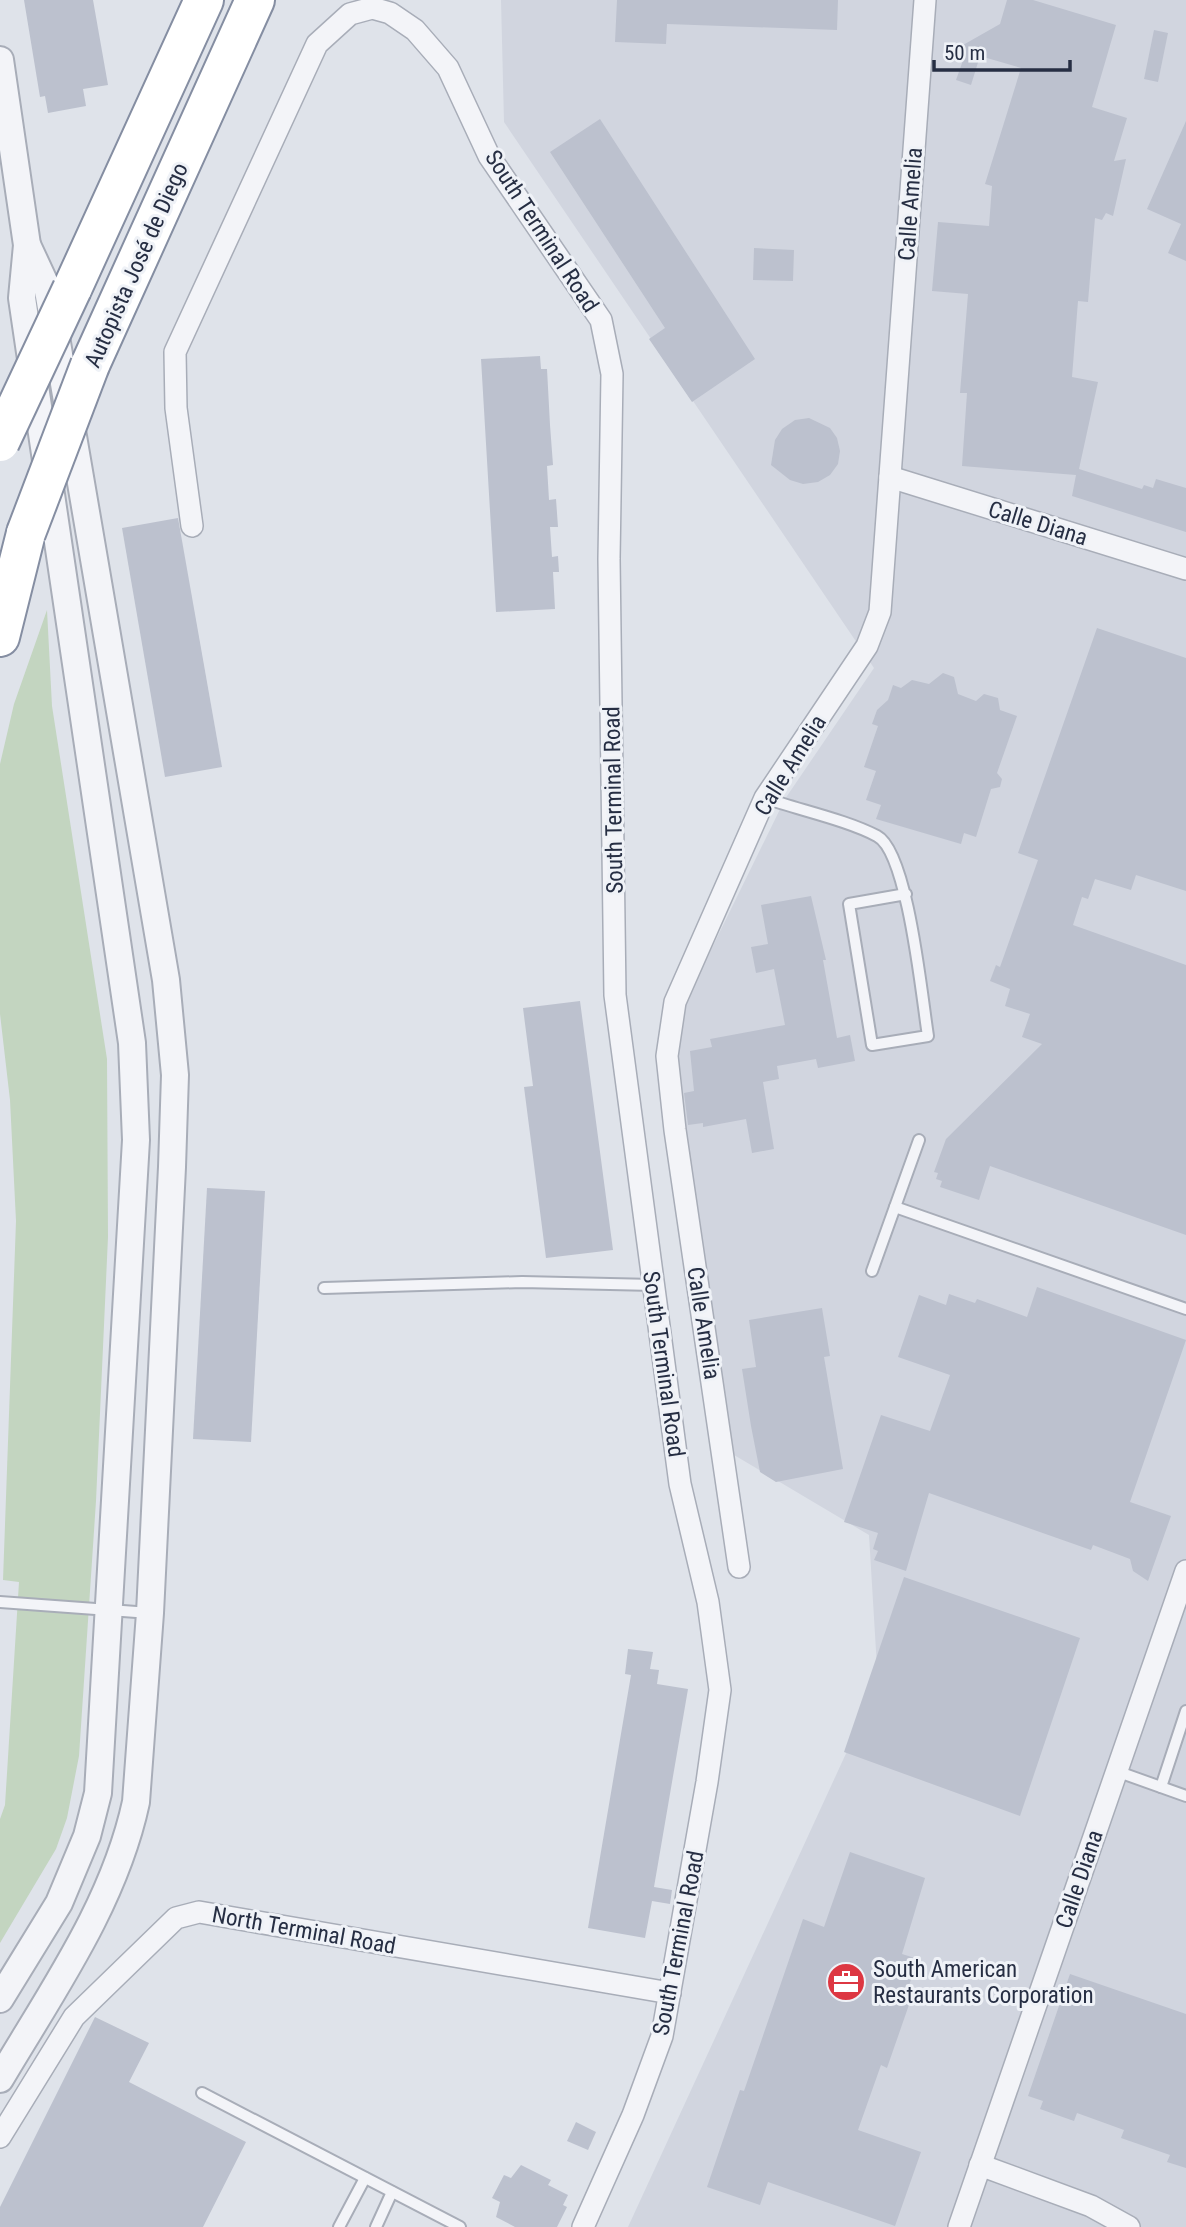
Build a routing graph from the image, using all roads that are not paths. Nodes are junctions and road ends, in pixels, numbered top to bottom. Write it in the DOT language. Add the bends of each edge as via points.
graph roads {
  1 [pos="204,0"];
  2 [pos="255,0"];
  3 [pos="925,0"];
  4 [pos="0,60"];
  5 [pos="27,245"];
  6 [pos="0,442"];
  7 [pos="890,477"];
  8 [pos="192,526"];
  9 [pos="26,533"];
  10 [pos="1186,569"];
  11 [pos="0,585"];
  12 [pos="0,637"];
  13 [pos="765,798"];
  14 [pos="906,894"];
  15 [pos="919,1140"];
  16 [pos="895,1207"];
  17 [pos="872,1271"];
  18 [pos="654,1285"];
  19 [pos="324,1288"];
  20 [pos="1186,1309"];
  21 [pos="739,1566"];
  22 [pos="1186,1571"];
  23 [pos="0,1602"];
  24 [pos="110,1612"];
  25 [pos="150,1613"];
  26 [pos="1186,1712"];
  27 [pos="1116,1771"];
  28 [pos="1161,1787"];
  29 [pos="1186,1796"];
  30 [pos="670,1993"];
  31 [pos="0,1998"];
  32 [pos="0,2080"];
  33 [pos="202,2092"];
  34 [pos="0,2137"];
  35 [pos="980,2165"];
  36 [pos="365,2178"];
  37 [pos="391,2192"];
  38 [pos="339,2227"];
  39 [pos="376,2227"];
  40 [pos="460,2227"];
  41 [pos="583,2227"];
  42 [pos="959,2227"];
  43 [pos="1129,2227"];
  1 -- 6 [label="highway, Autopista José de Diego, bridge"];
  2 -- 9 [label="highway, Autopista José de Diego, bridge" via="90,365"];
  3 -- 7 [label="street, Calle Amelia"];
  4 -- 5 [label="street"];
  5 -- 24 [label="street" via="22,298 132,1043 136,1140"];
  5 -- 25 [label="street" via="48,290 172,1037 172,1167"];
  7 -- 10 [label="street, Calle Diana"];
  7 -- 13 [label="street, Calle Amelia" via="880,612 867,646"];
  8 -- 18 [label="street, South Terminal Road" via="176,408 175,352 317,44 350,14 372,8 390,13 415,30 448,68 489,156 601,320 612,374 609,559 615,995"];
  9 -- 11 [label="highway, Autopista José de Diego"];
  9 -- 12 [label="highway, Autopista José de Diego"];
  13 -- 14 [label="lane" via="880,837 897,864"];
  13 -- 21 [label="street, Calle Amelia" via="675,1002 667,1056"];
  14 -- 14 [label="lane" via="928,1036 872,1045 849,904"];
  15 -- 16 [label="lane"];
  16 -- 17 [label="lane"];
  16 -- 20 [label="lane"];
  18 -- 19 [label="lane" via="522,1282"];
  18 -- 30 [label="street, South Terminal Road" via="680,1484 708,1602 720,1690"];
  22 -- 27 [label="street, Calle Diana"];
  23 -- 24 [label="lane"];
  24 -- 25 [label="lane"];
  24 -- 31 [label="street" via="103,1758 87,1836 60,1903"];
  25 -- 32 [label="street" via="142,1752 127,1844 104,1900"];
  26 -- 28 [label="lane"];
  27 -- 28 [label="lane"];
  27 -- 35 [label="street, Calle Diana"];
  28 -- 29 [label="lane"];
  30 -- 34 [label="street, North Terminal Road" via="199,1912 176,1918 74,2017"];
  30 -- 41 [label="street, South Terminal Road" via="662,2036 633,2115"];
  33 -- 36 [label="lane"];
  35 -- 42 [label="street, Calle Diana"];
  35 -- 43 [label="street" via="1091,2206"];
  36 -- 37 [label="lane"];
  36 -- 38 [label="lane"];
  37 -- 39 [label="lane"];
  37 -- 40 [label="lane"];
}
